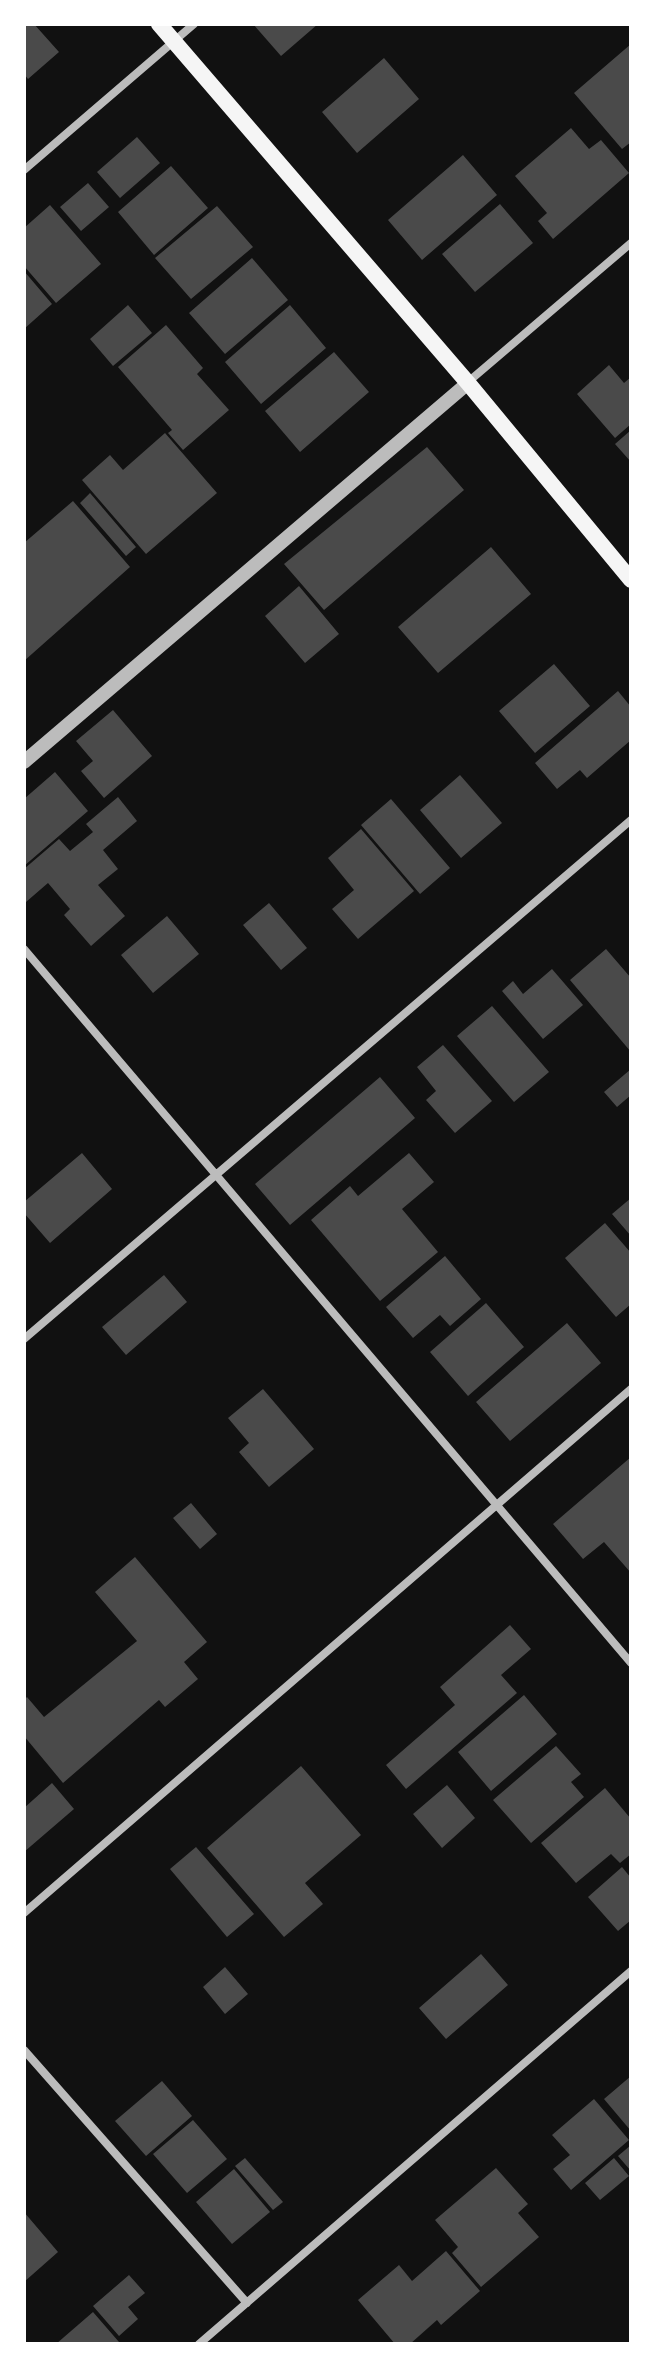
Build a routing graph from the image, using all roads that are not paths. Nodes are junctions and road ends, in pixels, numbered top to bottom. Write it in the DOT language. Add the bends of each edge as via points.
graph roads {
  1 [pos="159,24"];
  2 [pos="194,24"];
  3 [pos="174,41"];
  4 [pos="24,170"];
  5 [pos="631,243"];
  6 [pos="468,383"];
  7 [pos="631,580"];
  8 [pos="24,762"];
  9 [pos="631,820"];
  10 [pos="24,949"];
  11 [pos="216,1175"];
  12 [pos="24,1339"];
  13 [pos="631,1389"];
  14 [pos="497,1505"];
  15 [pos="631,1663"];
  16 [pos="24,1913"];
  17 [pos="631,1971"];
  18 [pos="24,2050"];
  19 [pos="247,2303"];
  20 [pos="199,2344"];
  1 -- 3 [label="main road"];
  2 -- 3 [label="street"];
  3 -- 4 [label="street"];
  3 -- 6 [label="main road"];
  5 -- 6 [label="street"];
  6 -- 7 [label="main road"];
  6 -- 8 [label="street"];
  9 -- 11 [label="street"];
  10 -- 11 [label="street"];
  11 -- 12 [label="street"];
  11 -- 14 [label="street"];
  13 -- 14 [label="street"];
  14 -- 15 [label="street"];
  14 -- 16 [label="street"];
  17 -- 19 [label="street"];
  18 -- 19 [label="street"];
  19 -- 20 [label="street"];
}
